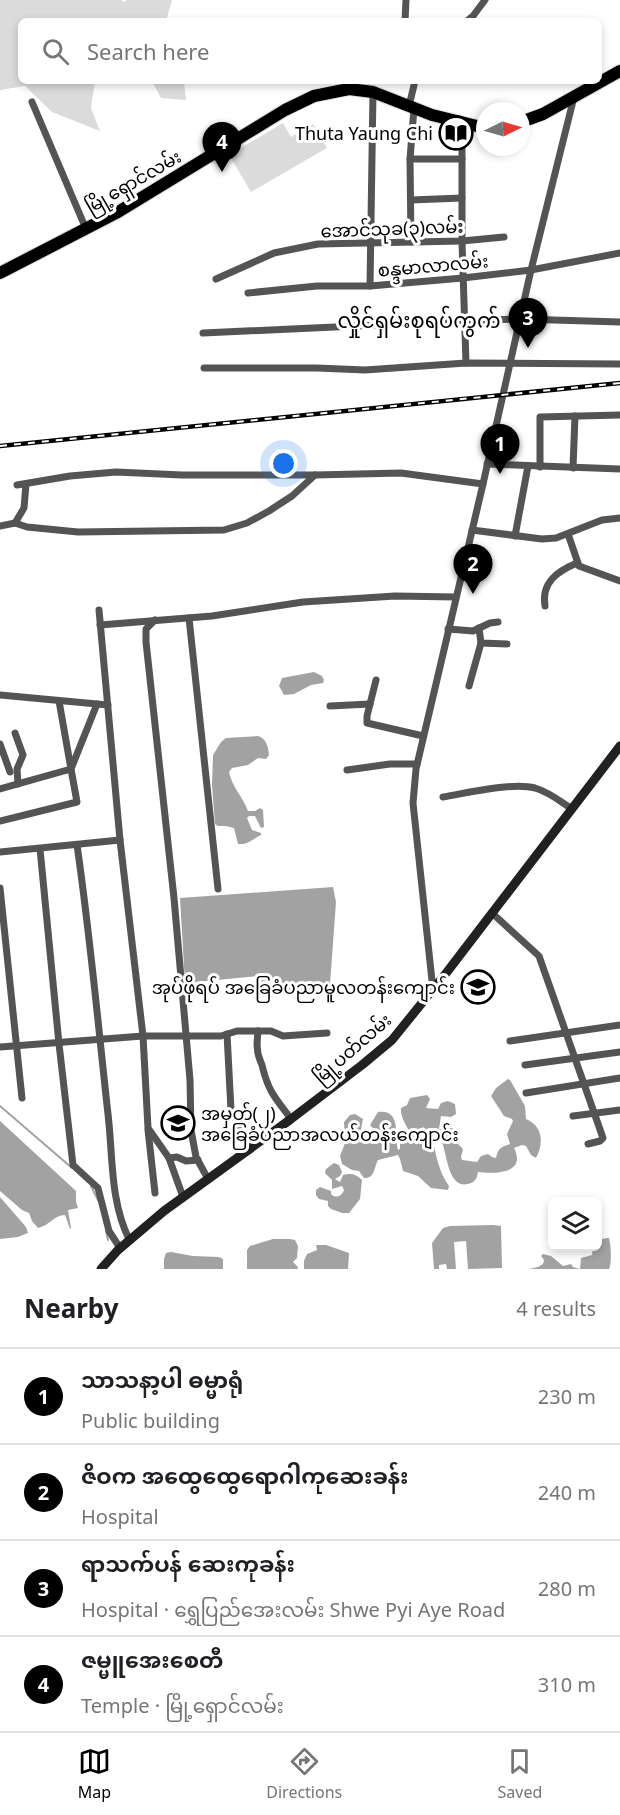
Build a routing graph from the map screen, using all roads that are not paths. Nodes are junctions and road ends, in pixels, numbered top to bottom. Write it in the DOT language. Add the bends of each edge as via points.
graph roads {
  1 [pos="406,0"];
  2 [pos="485,0"];
  3 [pos="405,18"];
  4 [pos="471,18"];
  5 [pos="620,71"];
  6 [pos="602,81"];
  7 [pos="415,84"];
  8 [pos="597,84"];
  9 [pos="373,92"];
  10 [pos="574,97"];
  11 [pos="32,102"];
  12 [pos="412,107"];
  13 [pos="530,119"];
  14 [pos="462,123"];
  15 [pos="476,126"];
  16 [pos="410,159"];
  17 [pos="462,159"];
  18 [pos="462,198"];
  19 [pos="411,200"];
  20 [pos="86,229"];
  21 [pos="504,237"];
  22 [pos="462,241"];
  23 [pos="411,242"];
  24 [pos="370,243"];
  25 [pos="620,253"];
  26 [pos="531,270"];
  27 [pos="0,273"];
  28 [pos="463,278"];
  29 [pos="216,279"];
  30 [pos="369,286"];
  31 [pos="248,293"];
  32 [pos="520,319"];
  33 [pos="464,321"];
  34 [pos="620,322"];
  35 [pos="203,333"];
  36 [pos="466,363"];
  37 [pos="511,363"];
  38 [pos="620,363"];
  39 [pos="204,368"];
  40 [pos="620,415"];
  41 [pos="575,416"];
  42 [pos="487,464"];
  43 [pos="528,466"];
  44 [pos="540,467"];
  45 [pos="573,468"];
  46 [pos="620,469"];
  47 [pos="315,475"];
  48 [pos="26,484"];
  49 [pos="483,484"];
  50 [pos="17,485"];
  51 [pos="620,518"];
  52 [pos="15,523"];
  53 [pos="0,525"];
  54 [pos="472,530"];
  55 [pos="568,534"];
  56 [pos="515,536"];
  57 [pos="578,562"];
  58 [pos="620,581"];
  59 [pos="456,597"];
  60 [pos="545,606"];
  61 [pos="99,610"];
  62 [pos="189,618"];
  63 [pos="155,620"];
  64 [pos="498,622"];
  65 [pos="100,625"];
  66 [pos="479,628"];
  67 [pos="448,629"];
  68 [pos="481,643"];
  69 [pos="507,644"];
  70 [pos="376,680"];
  71 [pos="469,686"];
  72 [pos="0,695"];
  73 [pos="59,700"];
  74 [pos="97,704"];
  75 [pos="370,704"];
  76 [pos="108,705"];
  77 [pos="330,706"];
  78 [pos="15,733"];
  79 [pos="423,736"];
  80 [pos="0,744"];
  81 [pos="620,746"];
  82 [pos="417,764"];
  83 [pos="71,769"];
  84 [pos="347,770"];
  85 [pos="10,772"];
  86 [pos="18,784"];
  87 [pos="0,789"];
  88 [pos="442,797"];
  89 [pos="572,809"];
  90 [pos="0,821"];
  91 [pos="120,840"];
  92 [pos="77,845"];
  93 [pos="40,849"];
  94 [pos="0,852"];
  95 [pos="0,888"];
  96 [pos="218,889"];
  97 [pos="492,913"];
  98 [pos="433,990"];
  99 [pos="620,1025"];
  100 [pos="258,1031"];
  101 [pos="327,1033"];
  102 [pos="565,1033"];
  103 [pos="227,1034"];
  104 [pos="143,1036"];
  105 [pos="186,1036"];
  106 [pos="99,1039"];
  107 [pos="510,1041"];
  108 [pos="59,1044"];
  109 [pos="16,1046"];
  110 [pos="0,1047"];
  111 [pos="620,1052"];
  112 [pos="575,1059"];
  113 [pos="525,1065"];
  114 [pos="620,1078"];
  115 [pos="583,1084"];
  116 [pos="526,1093"];
  117 [pos="22,1098"];
  118 [pos="620,1110"];
  119 [pos="596,1113"];
  120 [pos="573,1116"];
  121 [pos="291,1119"];
  122 [pos="148,1128"];
  123 [pos="588,1144"];
  124 [pos="250,1150"];
  125 [pos="169,1158"];
  126 [pos="198,1160"];
  127 [pos="208,1179"];
  128 [pos="155,1193"];
  129 [pos="183,1197"];
  130 [pos="129,1239"];
  131 [pos="120,1248"];
  132 [pos="101,1269"];
  1 -- 3 [label="street"];
  2 -- 4 [label="street"];
  5 -- 6 [label="highway"];
  7 -- 12 [label="street"];
  8 -- 10 [label="highway"];
  9 -- 12 [label="highway, မြို့ရှောင်လမ်း"];
  9 -- 20 [label="highway, မြို့ရှောင်လမ်း" via="341,89 314,96"];
  9 -- 24 [label="street"];
  10 -- 13 [label="highway"];
  10 -- 26 [label="street"];
  11 -- 20 [label="street"];
  12 -- 14 [label="highway, မြို့ရှောင်လမ်း"];
  12 -- 16 [label="street"];
  14 -- 15 [label="highway, မြို့ရှောင်လမ်း"];
  14 -- 17 [label="street"];
  16 -- 17 [label="street"];
  16 -- 19 [label="street"];
  17 -- 18 [label="street"];
  18 -- 19 [label="street"];
  18 -- 22 [label="street"];
  19 -- 23 [label="street"];
  20 -- 27 [label="highway, မြို့ရှောင်လမ်း"];
  21 -- 22 [label="street, အောင်သုခ(၃)လမ်း"];
  22 -- 23 [label="street, အောင်သုခ(၃)လမ်း"];
  22 -- 28 [label="street"];
  23 -- 24 [label="street, အောင်သုခ(၃)လမ်း"];
  24 -- 29 [label="street, အောင်သုခ(၃)လမ်း" via="318,244 274,254"];
  24 -- 30 [label="street"];
  25 -- 26 [label="street, စန္ဒမာလာလမ်း"];
  26 -- 28 [label="street, စန္ဒမာလာလမ်း"];
  26 -- 32 [label="street"];
  28 -- 30 [label="street, စန္ဒမာလာလမ်း"];
  28 -- 33 [label="street"];
  30 -- 31 [label="street, စန္ဒမာလာလမ်း" via="317,286"];
  32 -- 33 [label="street"];
  32 -- 34 [label="street"];
  32 -- 37 [label="street"];
  33 -- 35 [label="street"];
  33 -- 36 [label="street"];
  36 -- 37 [label="street"];
  36 -- 39 [label="street" via="365,370"];
  37 -- 38 [label="street"];
  37 -- 42 [label="street"];
  40 -- 41 [label="street"];
  41 -- 44 [label="street" via="540,417"];
  41 -- 45 [label="street"];
  42 -- 43 [label="street"];
  42 -- 49 [label="street"];
  43 -- 44 [label="street"];
  43 -- 56 [label="street"];
  44 -- 45 [label="street"];
  45 -- 46 [label="street"];
  47 -- 48 [label="street" via="116,472"];
  47 -- 49 [label="street" via="401,473"];
  47 -- 52 [label="street" via="269,511 224,530 78,532"];
  48 -- 50 [label="street"];
  48 -- 52 [label="street" via="24,508"];
  49 -- 54 [label="street"];
  51 -- 55 [label="street" via="602,520"];
  52 -- 53 [label="street"];
  54 -- 56 [label="street"];
  54 -- 59 [label="street"];
  55 -- 56 [label="street" via="542,539"];
  55 -- 57 [label="street"];
  57 -- 58 [label="street" via="579,566"];
  57 -- 60 [label="street" via="550,579"];
  59 -- 62 [label="street" via="394,596 303,602"];
  59 -- 67 [label="street"];
  61 -- 65 [label="street"];
  62 -- 63 [label="street"];
  62 -- 96 [label="street"];
  63 -- 65 [label="street"];
  63 -- 105 [label="street" via="146,629 146,642"];
  64 -- 66 [label="street"];
  65 -- 76 [label="street"];
  66 -- 67 [label="street"];
  66 -- 68 [label="street"];
  67 -- 79 [label="street"];
  68 -- 69 [label="street"];
  68 -- 71 [label="street"];
  70 -- 75 [label="street"];
  72 -- 73 [label="street"];
  73 -- 74 [label="street"];
  73 -- 83 [label="street"];
  74 -- 76 [label="street"];
  74 -- 83 [label="street"];
  75 -- 77 [label="street"];
  75 -- 79 [label="street" via="367,723"];
  76 -- 91 [label="street"];
  78 -- 86 [label="street" via="23,755 17,769"];
  79 -- 82 [label="street"];
  80 -- 85 [label="street"];
  81 -- 89 [label="main road, မြို့ပတ်လမ်း"];
  82 -- 84 [label="street"];
  82 -- 98 [label="street" via="413,803"];
  83 -- 86 [label="street"];
  83 -- 90 [label="street" via="76,802"];
  86 -- 87 [label="street"];
  88 -- 89 [label="street" via="514,786 551,794"];
  89 -- 97 [label="main road, မြို့ပတ်လမ်း"];
  91 -- 92 [label="street"];
  91 -- 104 [label="street"];
  92 -- 93 [label="street"];
  92 -- 106 [label="street"];
  93 -- 94 [label="street"];
  93 -- 108 [label="street"];
  95 -- 109 [label="street"];
  97 -- 98 [label="main road, မြို့ပတ်လမ်း"];
  97 -- 102 [label="street" via="539,956"];
  98 -- 121 [label="main road, မြို့ပတ်လမ်း" via="392,1040"];
  99 -- 102 [label="street"];
  100 -- 101 [label="street" via="283,1036"];
  100 -- 103 [label="street"];
  100 -- 121 [label="street" via="265,1081"];
  102 -- 107 [label="street"];
  102 -- 112 [label="street"];
  103 -- 105 [label="street"];
  103 -- 124 [label="street" via="231,1110"];
  104 -- 105 [label="street"];
  104 -- 106 [label="street"];
  104 -- 122 [label="street"];
  105 -- 126 [label="street" via="191,1130"];
  106 -- 108 [label="street"];
  106 -- 130 [label="street" via="116,1203"];
  108 -- 109 [label="street"];
  108 -- 131 [label="street" via="73,1166 98,1188 109,1232"];
  109 -- 110 [label="street"];
  109 -- 117 [label="street"];
  111 -- 112 [label="street"];
  112 -- 113 [label="street"];
  112 -- 115 [label="street"];
  114 -- 115 [label="street"];
  115 -- 116 [label="street"];
  115 -- 119 [label="street"];
  118 -- 119 [label="street"];
  119 -- 120 [label="street"];
  119 -- 123 [label="street" via="603,1138"];
  121 -- 124 [label="main road, မြို့ပတ်လမ်း"];
  122 -- 125 [label="street"];
  122 -- 128 [label="street"];
  124 -- 127 [label="main road, မြို့ပတ်လမ်း"];
  125 -- 126 [label="street"];
  125 -- 129 [label="street"];
  126 -- 127 [label="street"];
  127 -- 129 [label="main road, မြို့ပတ်လမ်း"];
  129 -- 130 [label="main road, မြို့ပတ်လမ်း"];
  130 -- 131 [label="main road, မြို့ပတ်လမ်း"];
  131 -- 132 [label="main road, မြို့ပတ်လမ်း"];
}
